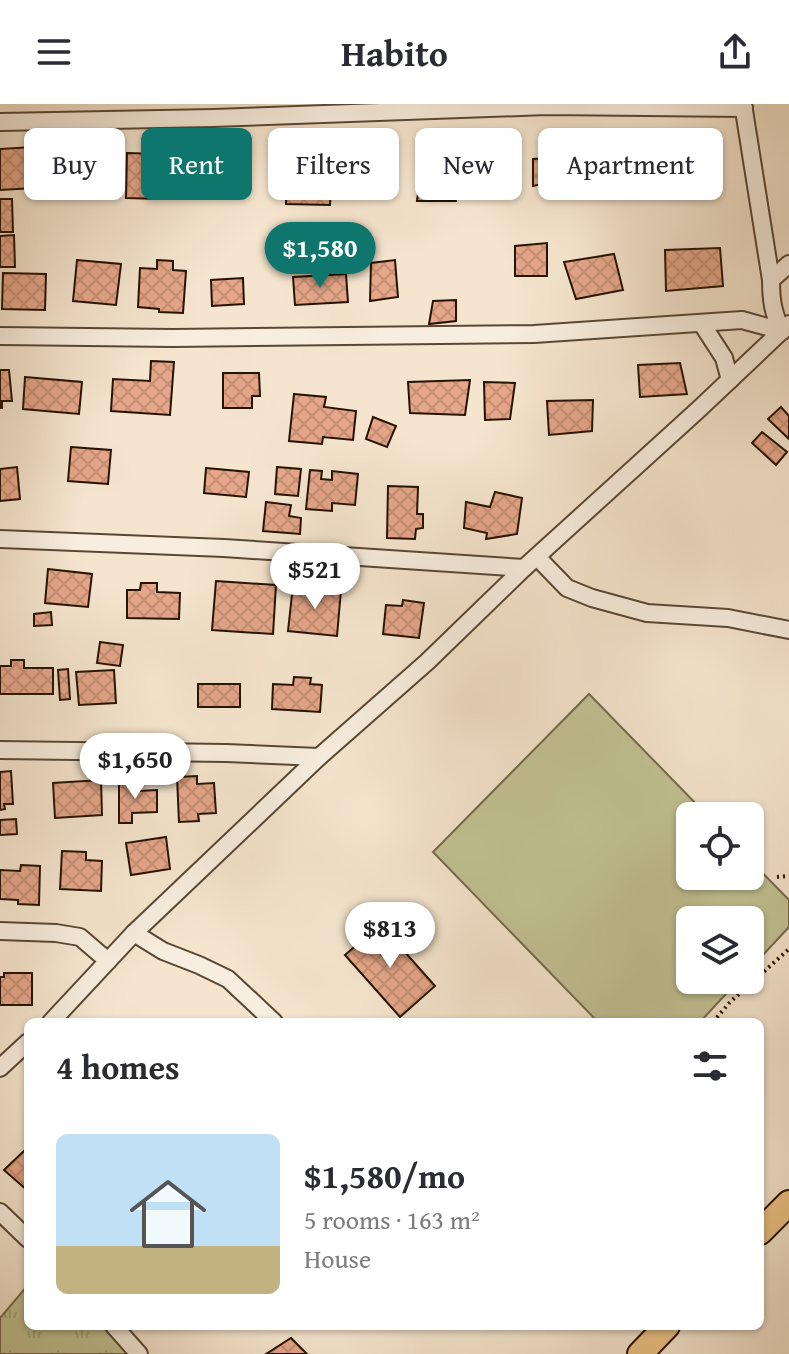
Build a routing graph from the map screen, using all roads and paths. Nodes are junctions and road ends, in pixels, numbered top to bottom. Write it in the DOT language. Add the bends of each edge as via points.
graph roads {
  1 [pos="744,106"];
  2 [pos="0,122"];
  3 [pos="789,264"];
  4 [pos="771,280"];
  5 [pos="702,324"];
  6 [pos="785,328"];
  7 [pos="0,336"];
  8 [pos="730,380"];
  9 [pos="0,539"];
  10 [pos="537,557"];
  11 [pos="524,568"];
  12 [pos="789,630"];
  13 [pos="0,750"];
  14 [pos="319,757"];
  15 [pos="789,876"];
  16 [pos="777,877"];
  17 [pos="0,931"];
  18 [pos="134,933"];
  19 [pos="789,949"];
  20 [pos="108,961"];
  21 [pos="55,1018"];
  22 [pos="270,1018"];
  23 [pos="716,1018"];
  24 [pos="24,1046"];
  25 [pos="0,1068"];
  26 [pos="789,1203"];
  27 [pos="0,1212"];
  28 [pos="764,1228"];
  29 [pos="24,1235"];
  30 [pos="118,1330"];
  31 [pos="664,1330"];
  32 [pos="647,1352"];
  33 [pos="139,1354"];
  1 -- 2 [label="street" via="547,106"];
  1 -- 4 [label="street"];
  3 -- 4 [label="street"];
  4 -- 6 [label="street" via="774,315"];
  5 -- 6 [label="street" via="742,320"];
  5 -- 7 [label="street" via="519,335"];
  5 -- 8 [label="street" via="724,358"];
  6 -- 8 [label="street"];
  8 -- 10 [label="street"];
  9 -- 11 [label="street"];
  10 -- 11 [label="street"];
  10 -- 12 [label="street" via="567,588 592,598 647,613 728,618"];
  11 -- 14 [label="street"];
  13 -- 14 [label="street"];
  14 -- 18 [label="street"];
  15 -- 16 [label="path"];
  17 -- 20 [label="street" via="80,937"];
  18 -- 20 [label="street"];
  18 -- 22 [label="street" via="228,979"];
  19 -- 23 [label="path"];
  20 -- 21 [label="street"];
  24 -- 25 [label="street"];
  26 -- 28 [label="main road"];
  27 -- 29 [label="street"];
  30 -- 33 [label="street"];
  31 -- 32 [label="main road"];
}
